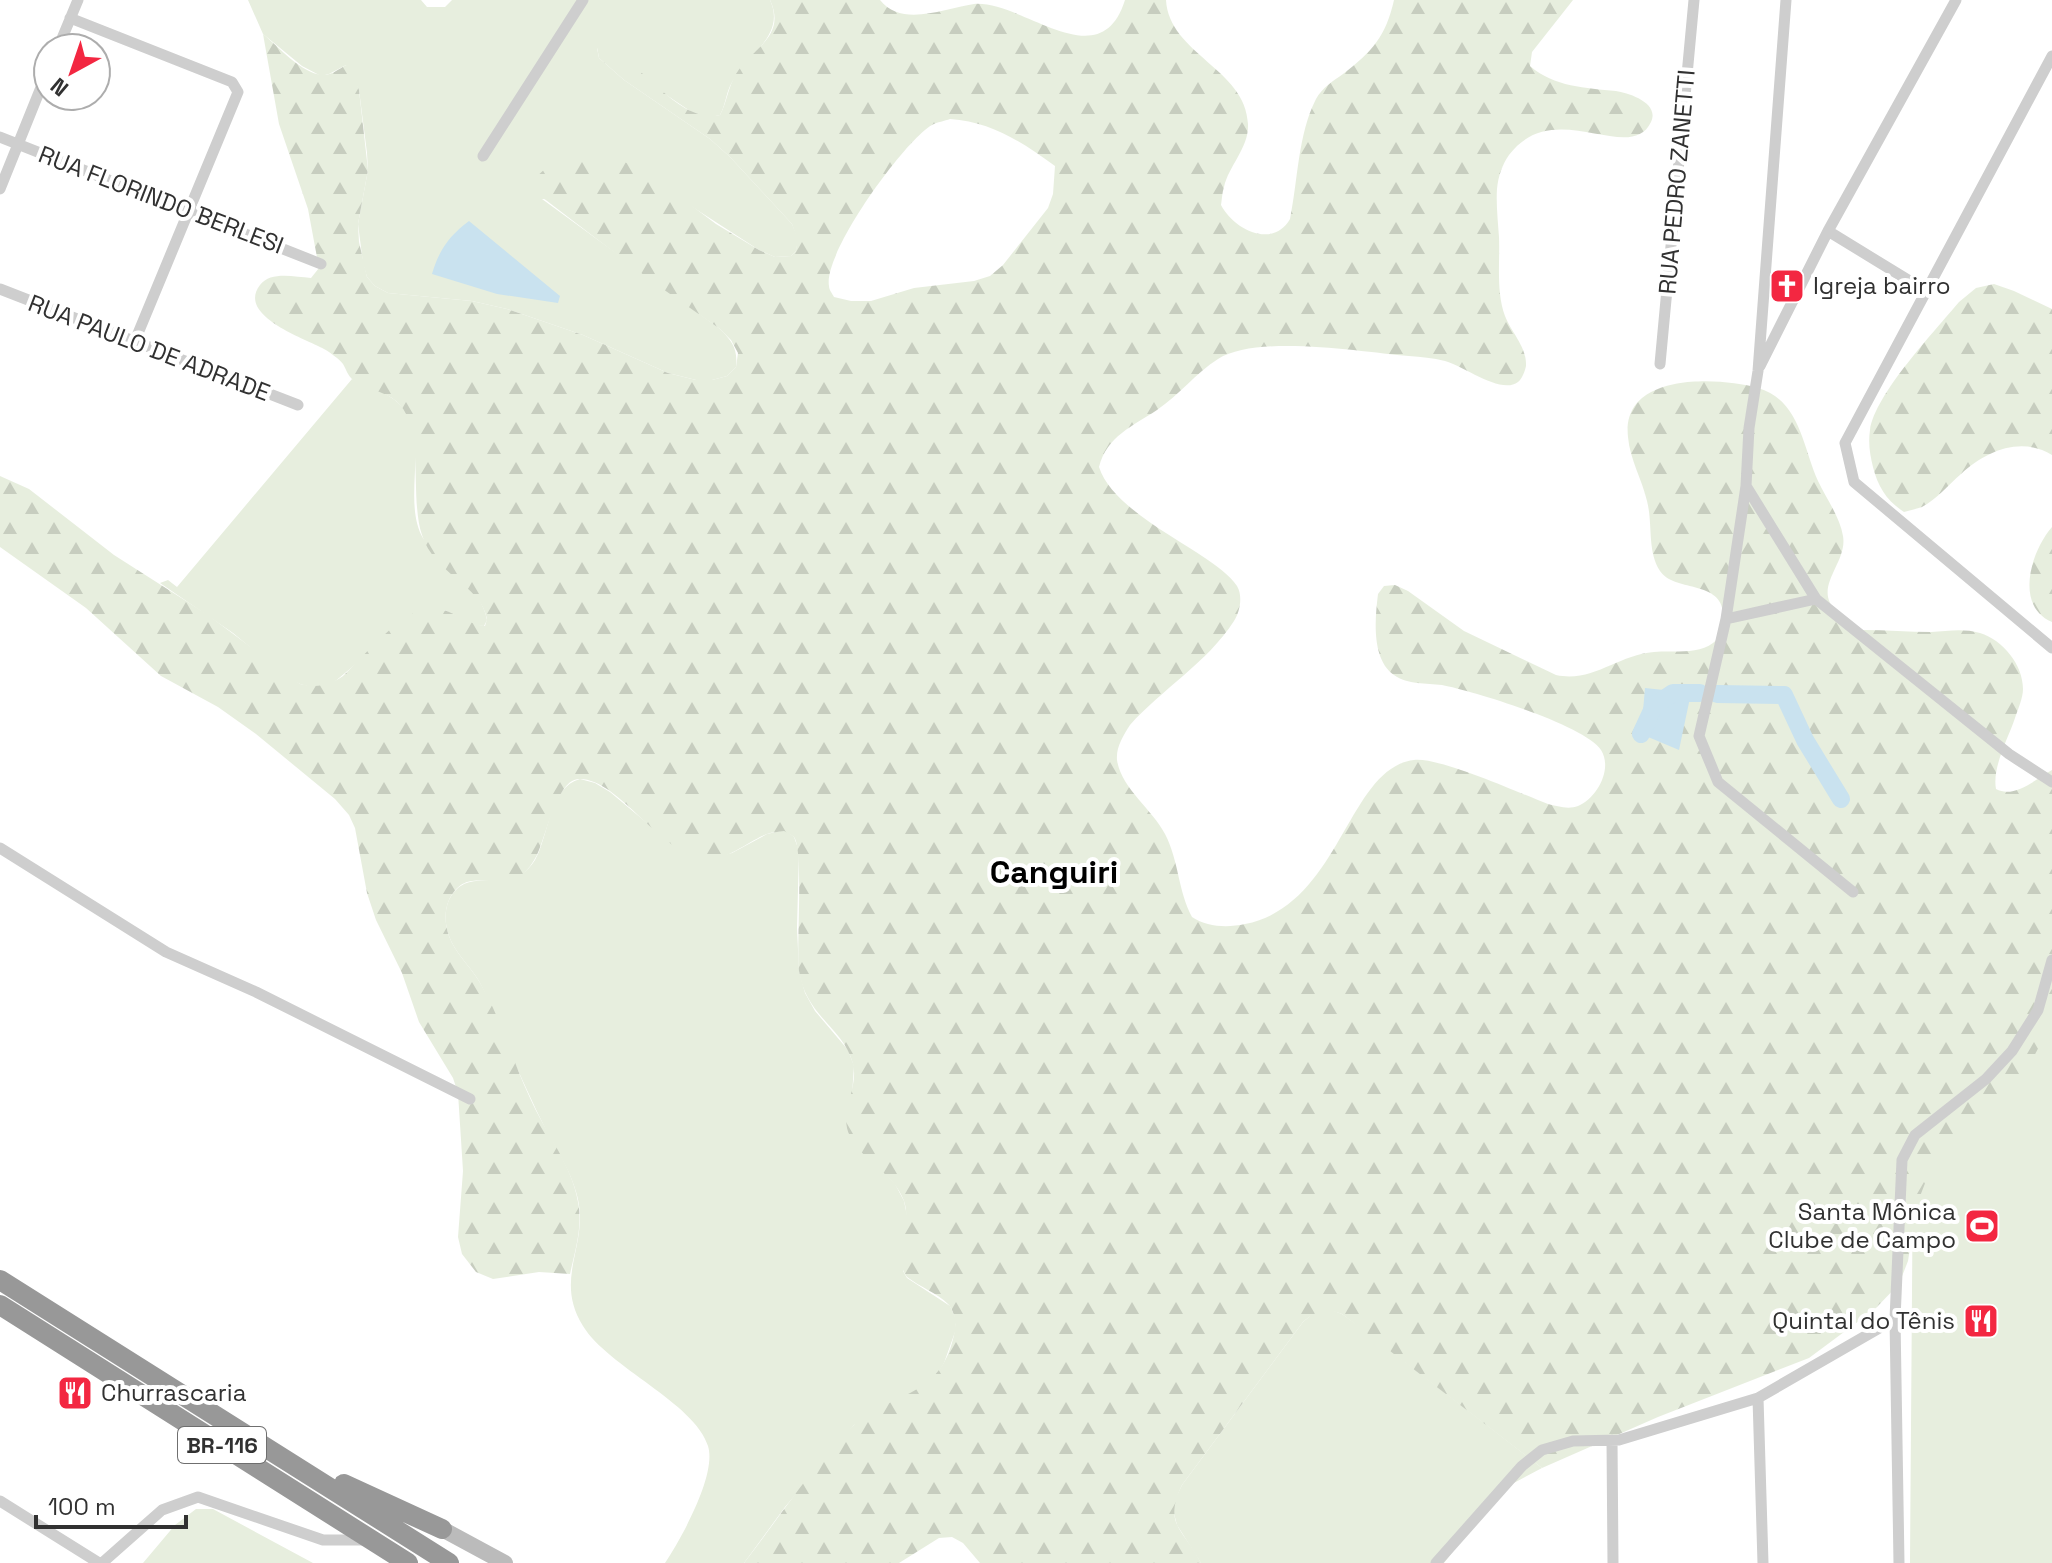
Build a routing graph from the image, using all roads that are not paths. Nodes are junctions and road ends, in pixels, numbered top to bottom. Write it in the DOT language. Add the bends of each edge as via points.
graph roads {
  1 [pos="78,0"];
  2 [pos="583,0"];
  3 [pos="1694,0"];
  4 [pos="1786,0"];
  5 [pos="1956,0"];
  6 [pos="70,18"];
  7 [pos="64,32"];
  8 [pos="2052,56"];
  9 [pos="32,108"];
  10 [pos="0,137"];
  11 [pos="17,144"];
  12 [pos="483,156"];
  13 [pos="0,189"];
  14 [pos="190,212"];
  15 [pos="1828,231"];
  16 [pos="321,264"];
  17 [pos="0,289"];
  18 [pos="1926,291"];
  19 [pos="134,343"];
  20 [pos="1660,364"];
  21 [pos="1758,371"];
  22 [pos="298,405"];
  23 [pos="1746,486"];
  24 [pos="1816,599"];
  25 [pos="1726,619"];
  26 [pos="2052,648"];
  27 [pos="2052,782"];
  28 [pos="0,848"];
  29 [pos="1853,892"];
  30 [pos="2052,960"];
  31 [pos="470,1099"];
  32 [pos="0,1280"];
  33 [pos="0,1305"];
  34 [pos="1895,1319"];
  35 [pos="1758,1398"];
  36 [pos="1612,1440"];
  37 [pos="290,1461"];
  38 [pos="0,1501"];
  39 [pos="442,1529"];
  40 [pos="372,1539"];
  41 [pos="101,1563"];
  42 [pos="408,1563"];
  43 [pos="449,1563"];
  44 [pos="505,1563"];
  45 [pos="1436,1563"];
  46 [pos="1613,1563"];
  47 [pos="1763,1563"];
  48 [pos="1899,1563"];
  1 -- 6 [label="street"];
  2 -- 12 [label="street"];
  3 -- 20 [label="street, RUA PEDRO ZANETTI"];
  4 -- 21 [label="street"];
  5 -- 15 [label="street"];
  6 -- 7 [label="street"];
  6 -- 14 [label="street" via="232,82 238,92"];
  8 -- 18 [label="street"];
  9 -- 11 [label="street"];
  10 -- 11 [label="street, RUA FLORINDO BERLESI"];
  11 -- 13 [label="street"];
  11 -- 14 [label="street, RUA FLORINDO BERLESI"];
  14 -- 16 [label="street, RUA FLORINDO BERLESI"];
  14 -- 19 [label="street"];
  15 -- 18 [label="street"];
  15 -- 21 [label="street"];
  17 -- 19 [label="street, RUA PAULO DE ADRADE"];
  18 -- 26 [label="street" via="1845,443 1854,482"];
  19 -- 22 [label="street, RUA PAULO DE ADRADE"];
  21 -- 23 [label="street"];
  23 -- 24 [label="street"];
  23 -- 25 [label="street"];
  24 -- 25 [label="street"];
  24 -- 27 [label="street" via="2009,754"];
  25 -- 29 [label="street" via="1699,736 1718,782"];
  28 -- 31 [label="street" via="166,952"];
  30 -- 34 [label="street" via="2038,1010 2012,1051 1986,1079 1915,1135 1902,1160"];
  32 -- 37 [label="highway, BR-116"];
  33 -- 40 [label="highway, BR-116"];
  34 -- 35 [label="street"];
  34 -- 48 [label="street"];
  35 -- 36 [label="street"];
  35 -- 47 [label="street"];
  36 -- 45 [label="street" via="1573,1441 1542,1450"];
  36 -- 46 [label="street"];
  37 -- 39 [label="highway"];
  37 -- 43 [label="highway, BR-116"];
  38 -- 41 [label="street"];
  39 -- 44 [label="street"];
  40 -- 41 [label="street" via="323,1540 198,1497 162,1510"];
  40 -- 42 [label="highway, BR-116"];
}
